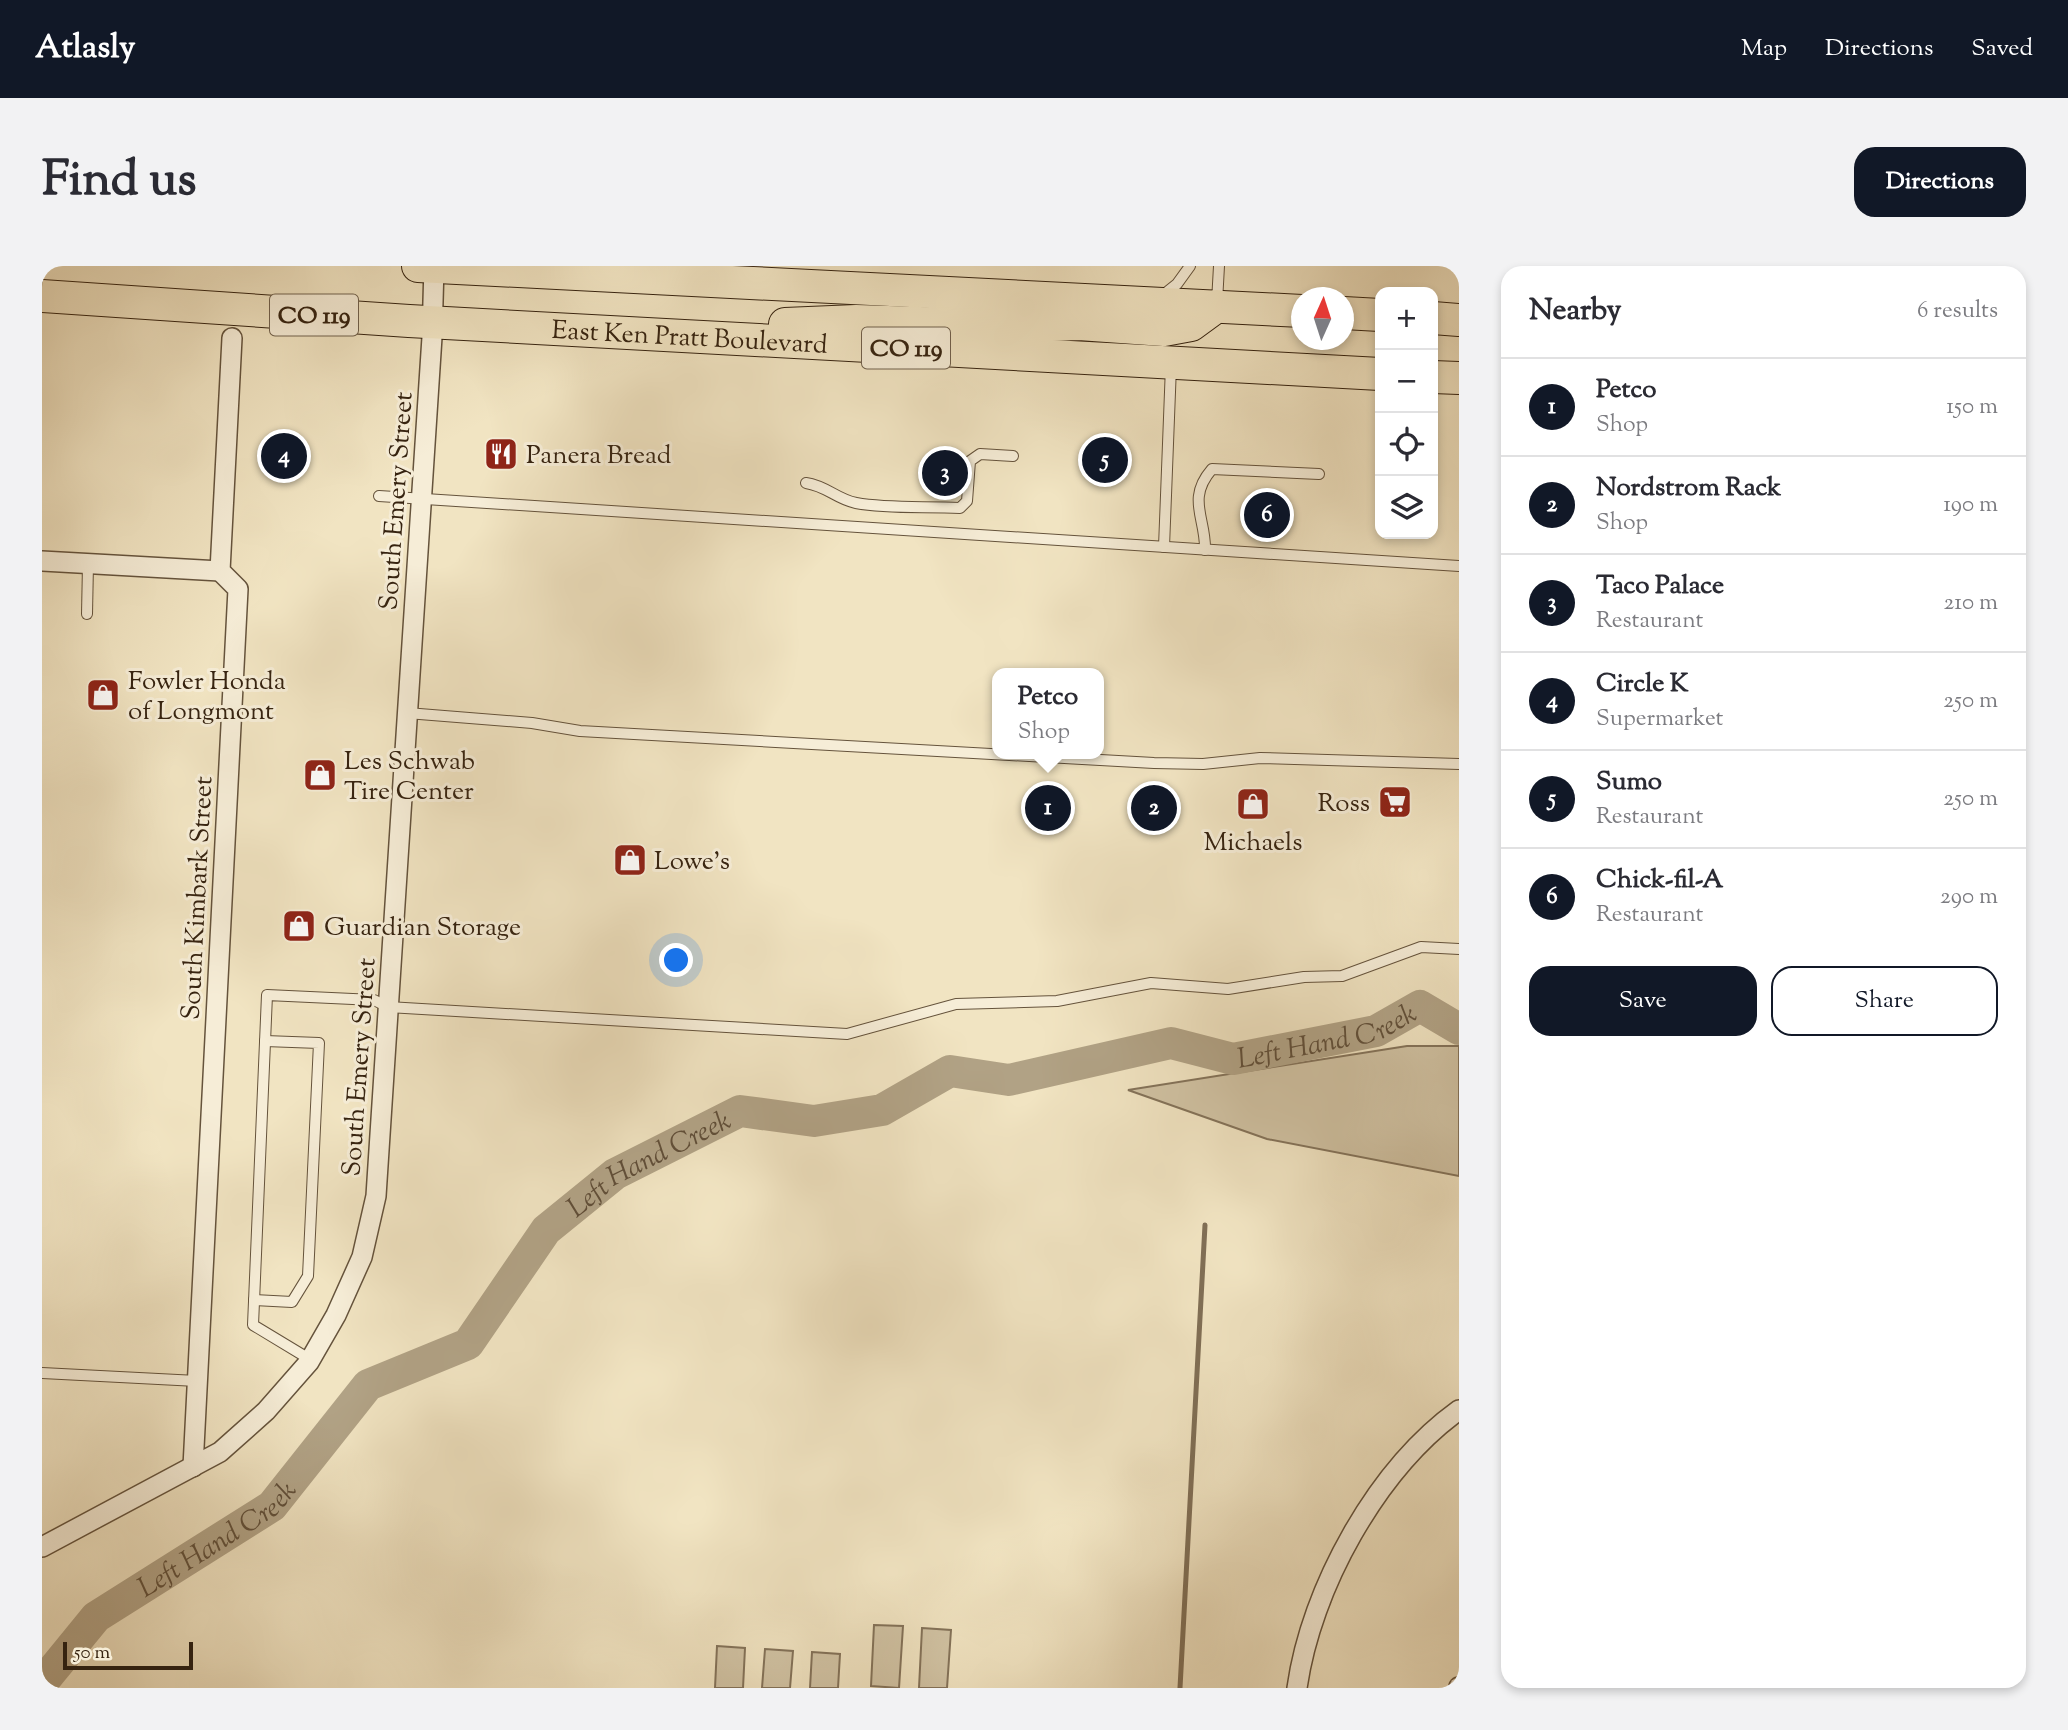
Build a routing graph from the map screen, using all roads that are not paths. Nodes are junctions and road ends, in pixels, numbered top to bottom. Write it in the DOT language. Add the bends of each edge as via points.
graph roads {
  1 [pos="428,266"];
  2 [pos="1190,266"];
  3 [pos="1219,266"];
  4 [pos="42,296"];
  5 [pos="1153,303"];
  6 [pos="1216,306"];
  7 [pos="1291,310"];
  8 [pos="1354,314"];
  9 [pos="1375,315"];
  10 [pos="1438,318"];
  11 [pos="1459,320"];
  12 [pos="432,322"];
  13 [pos="700,337"];
  14 [pos="232,338"];
  15 [pos="1171,362"];
  16 [pos="1375,374"];
  17 [pos="1438,377"];
  18 [pos="1459,378"];
  19 [pos="1013,456"];
  20 [pos="1319,474"];
  21 [pos="806,483"];
  22 [pos="379,496"];
  23 [pos="421,499"];
  24 [pos="1164,547"];
  25 [pos="1205,550"];
  26 [pos="42,561"];
  27 [pos="89,564"];
  28 [pos="1459,565"];
  29 [pos="220,571"];
  30 [pos="86,614"];
  31 [pos="407,713"];
  32 [pos="992,756"];
  33 [pos="1074,759"];
  34 [pos="1459,764"];
  35 [pos="1459,950"];
  36 [pos="388,1007"];
  37 [pos="265,1041"];
  38 [pos="254,1300"];
  39 [pos="311,1360"];
  40 [pos="42,1373"];
  41 [pos="197,1381"];
  42 [pos="1459,1410"];
  43 [pos="193,1467"];
  44 [pos="42,1547"];
  45 [pos="1297,1688"];
  1 -- 5 [label="highway, CO 119"];
  1 -- 12 [label="street, South Emery Street"];
  2 -- 5 [label="lane" via="1177,284"];
  3 -- 6 [label="lane"];
  4 -- 12 [label="highway, East Ken Pratt Boulevard / CO 119"];
  5 -- 6 [label="highway, CO 119"];
  6 -- 7 [label="highway, CO 119"];
  6 -- 13 [label="highway" via="1191,325 1171,329 811,321"];
  8 -- 9 [label="highway"];
  10 -- 11 [label="highway"];
  12 -- 13 [label="highway, East Ken Pratt Boulevard / CO 119"];
  12 -- 23 [label="street, South Emery Street"];
  13 -- 15 [label="highway, East Ken Pratt Boulevard / CO 119"];
  14 -- 29 [label="street"];
  15 -- 16 [label="highway, East Ken Pratt Boulevard / CO 119"];
  15 -- 24 [label="lane"];
  17 -- 18 [label="highway"];
  19 -- 21 [label="lane" via="980,454 970,461 967,501 960,508 855,503 823,486"];
  20 -- 25 [label="lane" via="1212,469 1201,481 1197,510"];
  22 -- 23 [label="lane"];
  23 -- 24 [label="lane"];
  23 -- 31 [label="street, South Emery Street"];
  24 -- 25 [label="lane"];
  25 -- 28 [label="lane"];
  26 -- 27 [label="street"];
  27 -- 29 [label="street"];
  27 -- 30 [label="lane"];
  29 -- 41 [label="street, South Kimbark Street" via="238,589"];
  31 -- 32 [label="lane" via="580,731"];
  31 -- 36 [label="street, South Emery Street"];
  33 -- 34 [label="lane"];
  35 -- 36 [label="lane" via="1421,947 1342,976 1304,976 1228,989 1151,984 1057,1001 956,1004 847,1034"];
  36 -- 37 [label="lane" via="374,1000 267,995"];
  36 -- 39 [label="street, South Emery Street" via="376,1196 362,1257"];
  37 -- 38 [label="lane"];
  37 -- 38 [label="lane" via="319,1043 308,1276 292,1302"];
  38 -- 39 [label="lane" via="253,1325"];
  39 -- 43 [label="street, South Emery Street" via="266,1411 220,1452"];
  40 -- 41 [label="lane"];
  41 -- 43 [label="street, South Kimbark Street"];
  42 -- 45 [label="street" via="1433,1429 1366,1510 1329,1577"];
  43 -- 44 [label="street, South Emery Street"];
}
